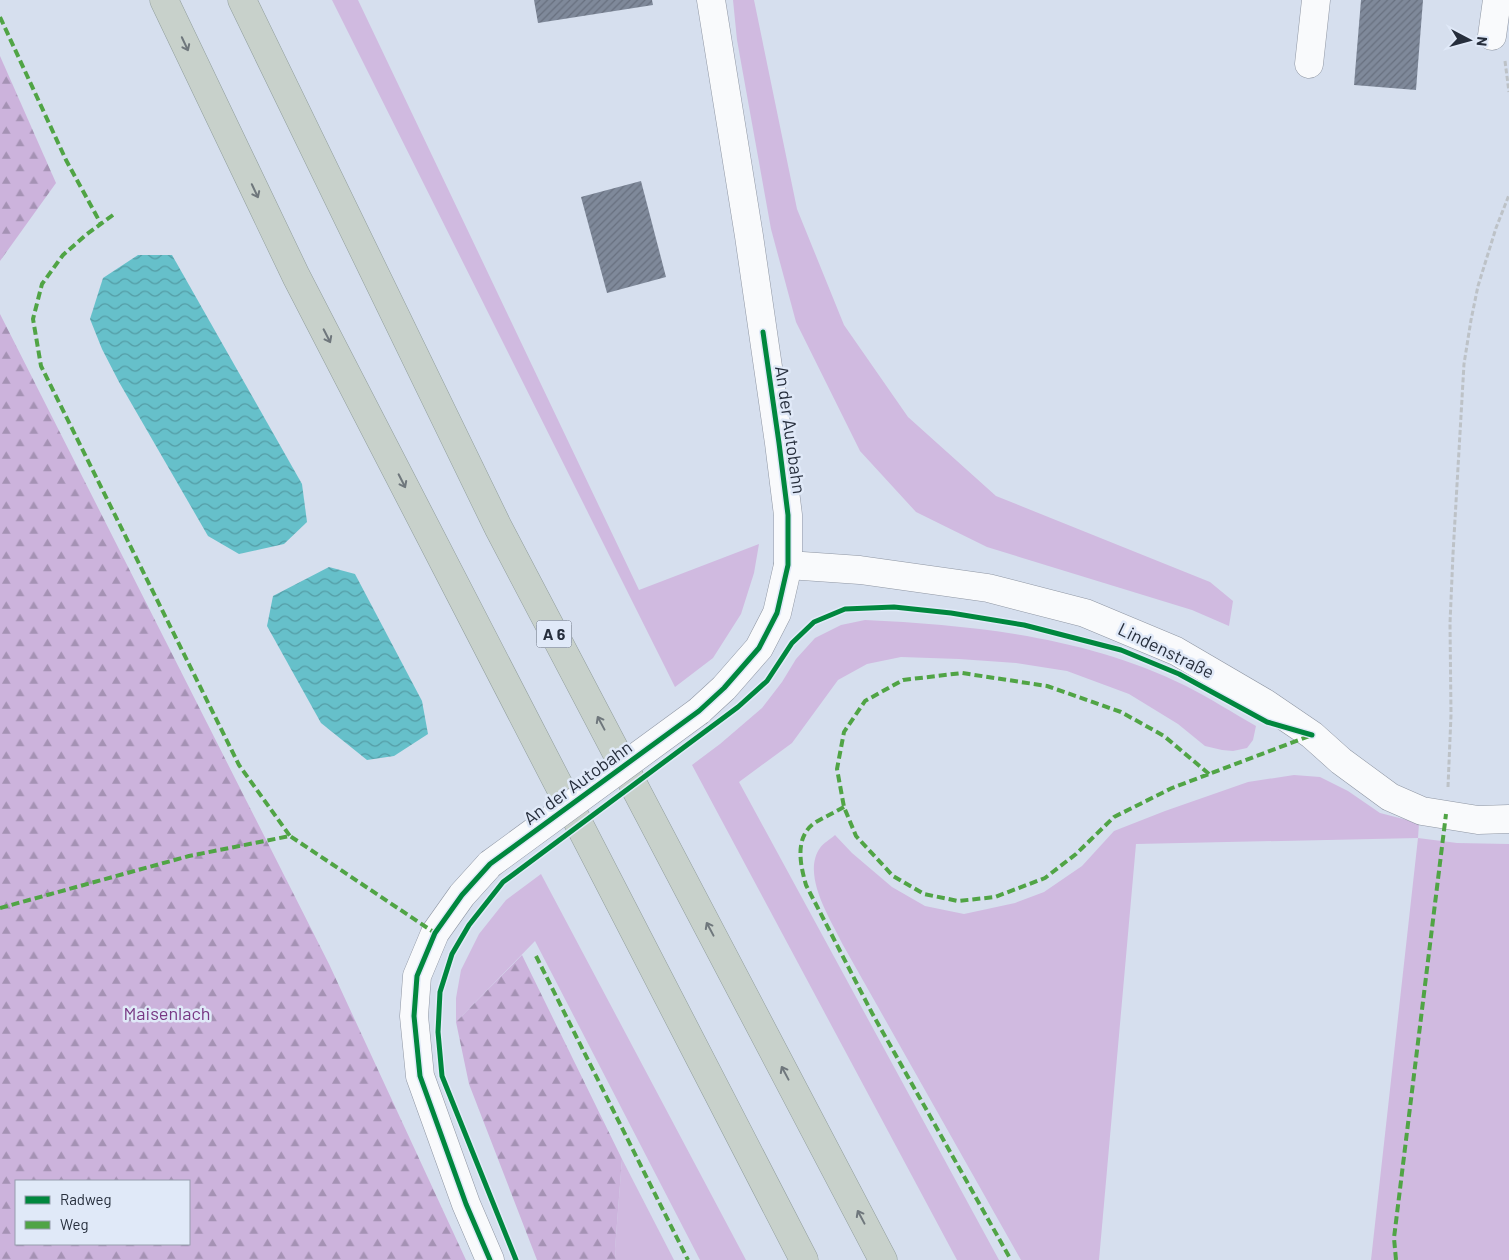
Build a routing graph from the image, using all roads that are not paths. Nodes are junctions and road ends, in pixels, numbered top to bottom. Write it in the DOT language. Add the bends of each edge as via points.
graph roads {
  1 [pos="164,0"];
  2 [pos="242,0"];
  3 [pos="711,0"];
  4 [pos="1316,0"];
  5 [pos="1497,0"];
  6 [pos="1492,36"];
  7 [pos="1308,64"];
  8 [pos="788,565"];
  9 [pos="1509,819"];
  10 [pos="490,1260"];
  11 [pos="804,1260"];
  12 [pos="884,1260"];
  1 -- 11 [label="highway, one-way" via="300,284"];
  12 -- 2 [label="highway, A 6, one-way" via="498,528"];
  3 -- 8 [label="street, An der Autobahn" via="780,444 788,515"];
  4 -- 7 [label="street"];
  5 -- 6 [label="street"];
  8 -- 9 [label="street, Lindenstraße" via="860,570 988,588 1085,613 1176,651 1265,703 1312,735 1390,797 1422,811 1478,820"];
  8 -- 10 [label="street, An der Autobahn, bridge" via="777,613 759,648 724,688 699,711 490,864 435,933 418,976 414,1016 420,1076 466,1204"];
}
